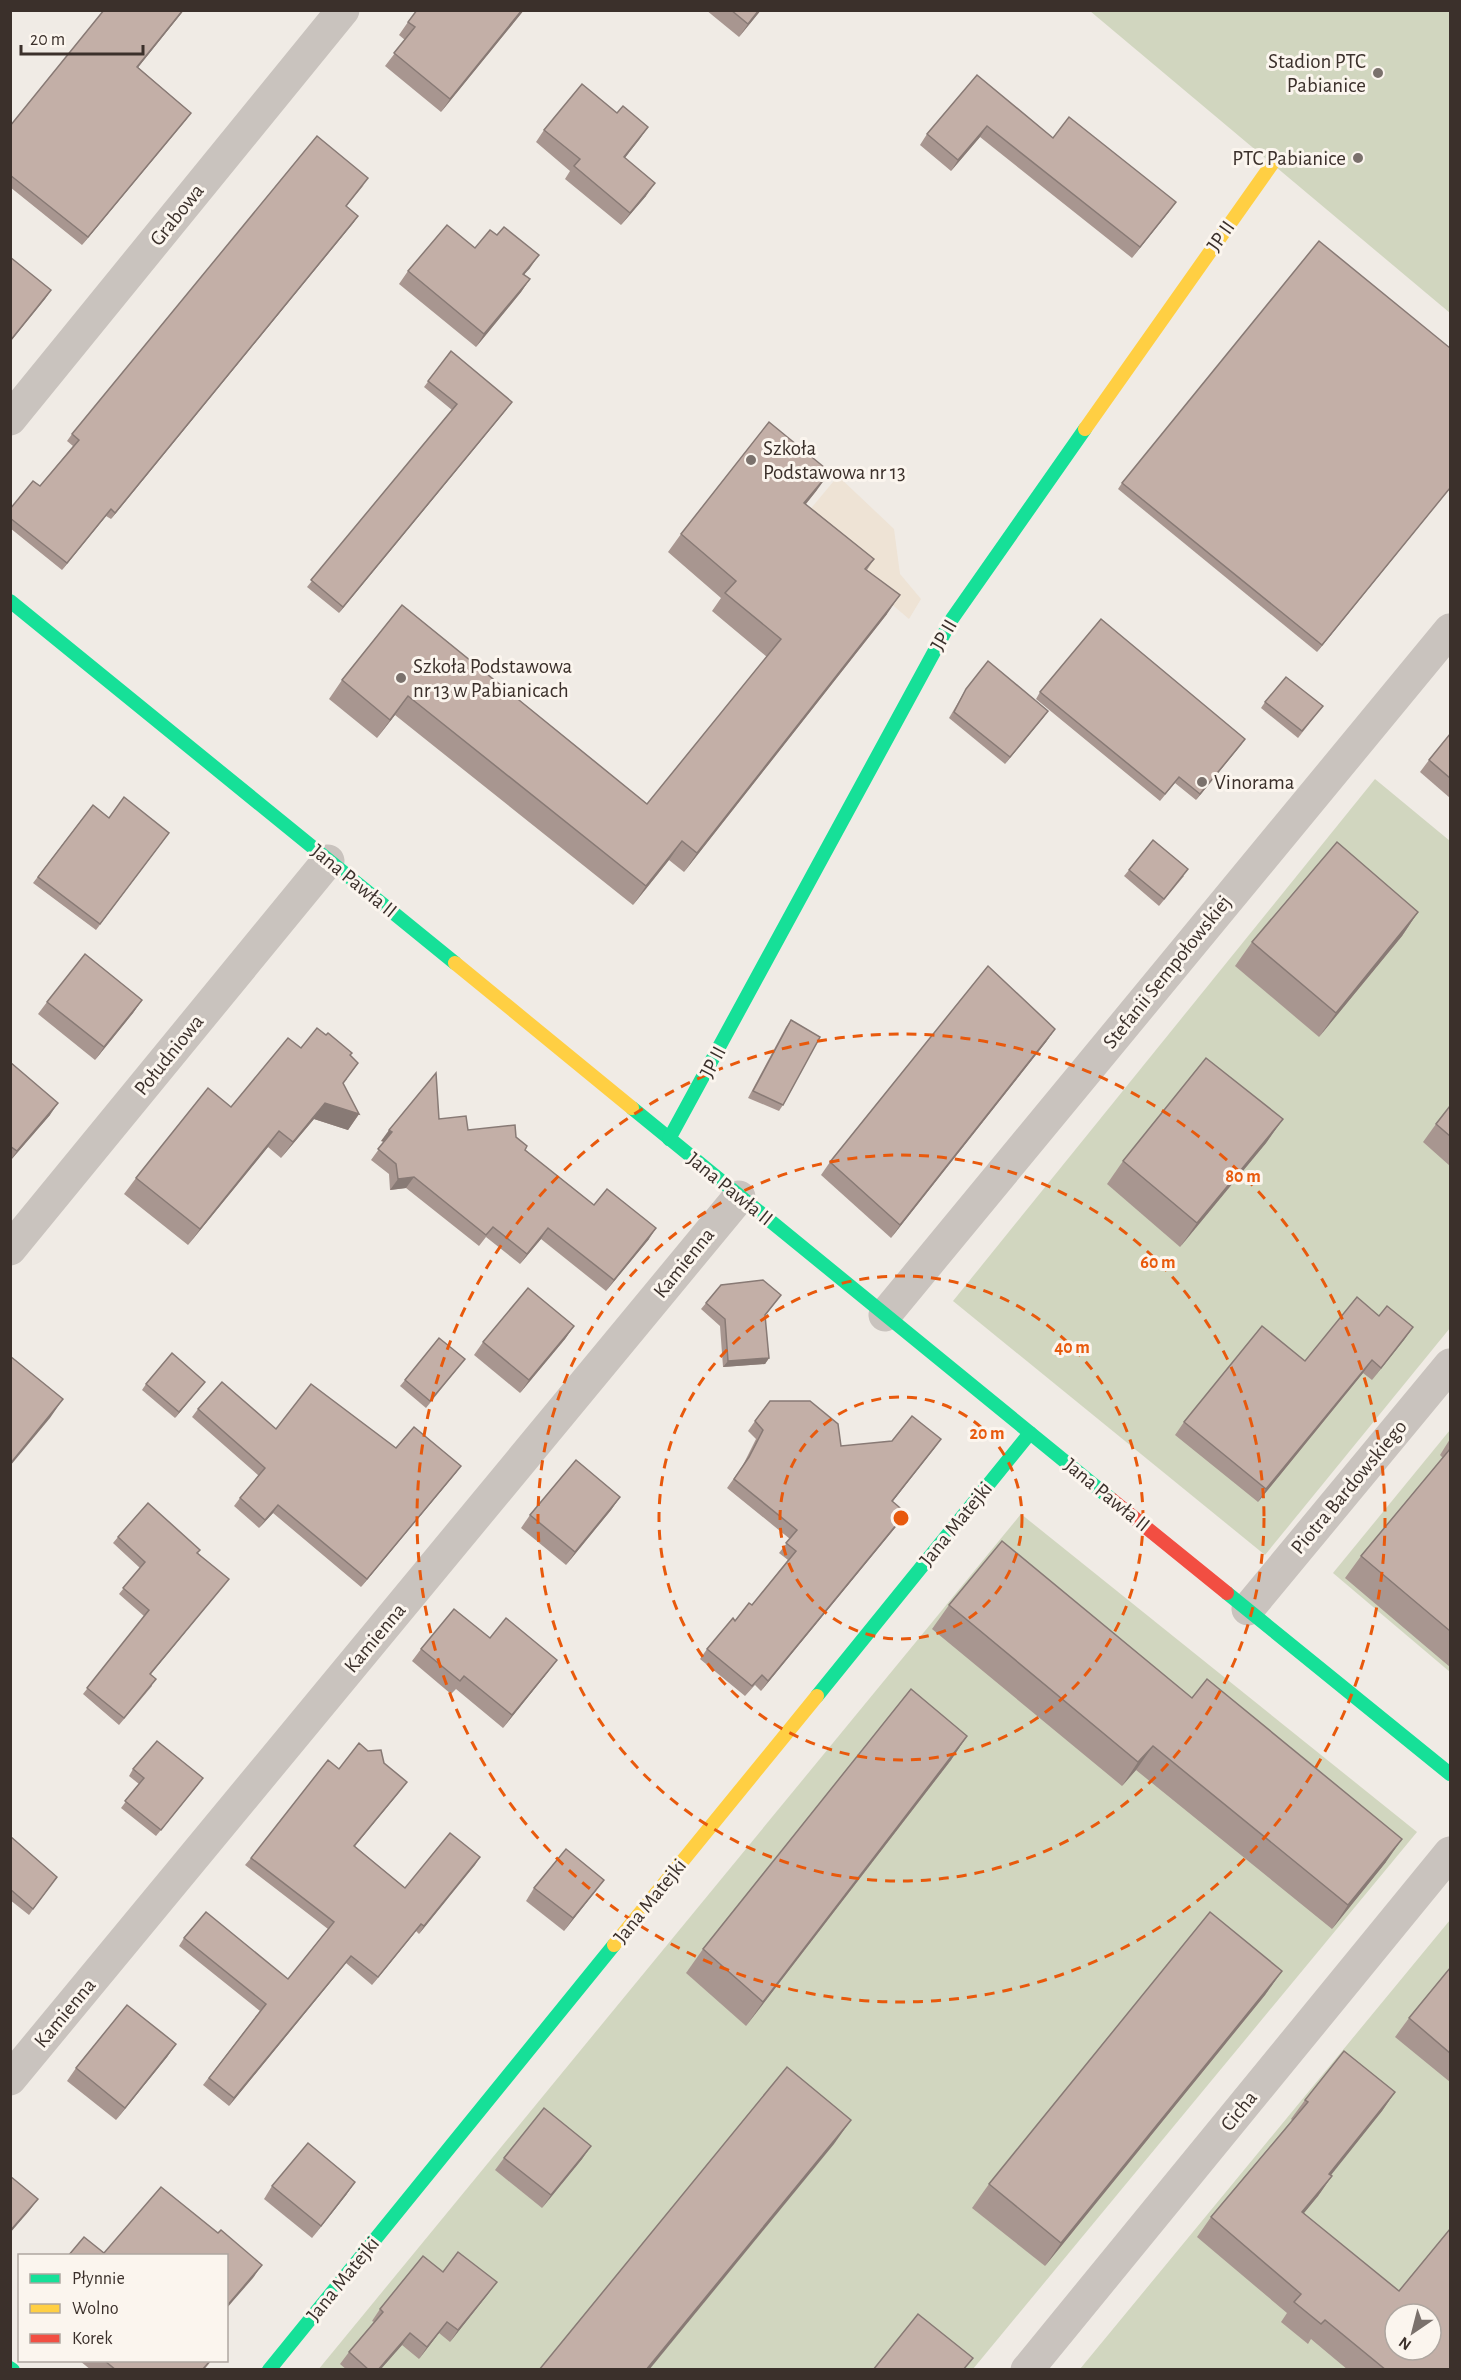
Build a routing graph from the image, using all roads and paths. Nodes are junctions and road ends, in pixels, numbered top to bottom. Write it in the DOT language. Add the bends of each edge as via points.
graph roads {
  1 [pos="343,10"];
  2 [pos="1272,164"];
  3 [pos="10,419"];
  4 [pos="10,601"];
  5 [pos="1450,630"];
  6 [pos="328,861"];
  7 [pos="669,1138"];
  8 [pos="739,1197"];
  9 [pos="10,1249"];
  10 [pos="885,1315"];
  11 [pos="1450,1365"];
  12 [pos="1030,1433"];
  13 [pos="1248,1609"];
  14 [pos="1450,1774"];
  15 [pos="1450,1852"];
  16 [pos="10,2079"];
  17 [pos="269,2370"];
  18 [pos="1027,2370"];
  1 -- 3 [label="street, Grabowa"];
  2 -- 7 [label="street, JP II" via="952,619"];
  4 -- 6 [label="street, Jana Pawła II"];
  5 -- 10 [label="street, Stefanii Sempołowskiej"];
  6 -- 7 [label="street, Jana Pawła II"];
  6 -- 9 [label="street, Południowa"];
  7 -- 8 [label="street, Jana Pawła II"];
  8 -- 10 [label="street, Jana Pawła II"];
  8 -- 16 [label="street, Kamienna"];
  10 -- 12 [label="street, Jana Pawła II"];
  11 -- 13 [label="street, Piotra Bardowskiego"];
  12 -- 13 [label="street, Jana Pawła II"];
  12 -- 17 [label="street, Jana Matejki"];
  13 -- 14 [label="street, Jana Pawła II"];
  15 -- 18 [label="street, Cicha"];
}
